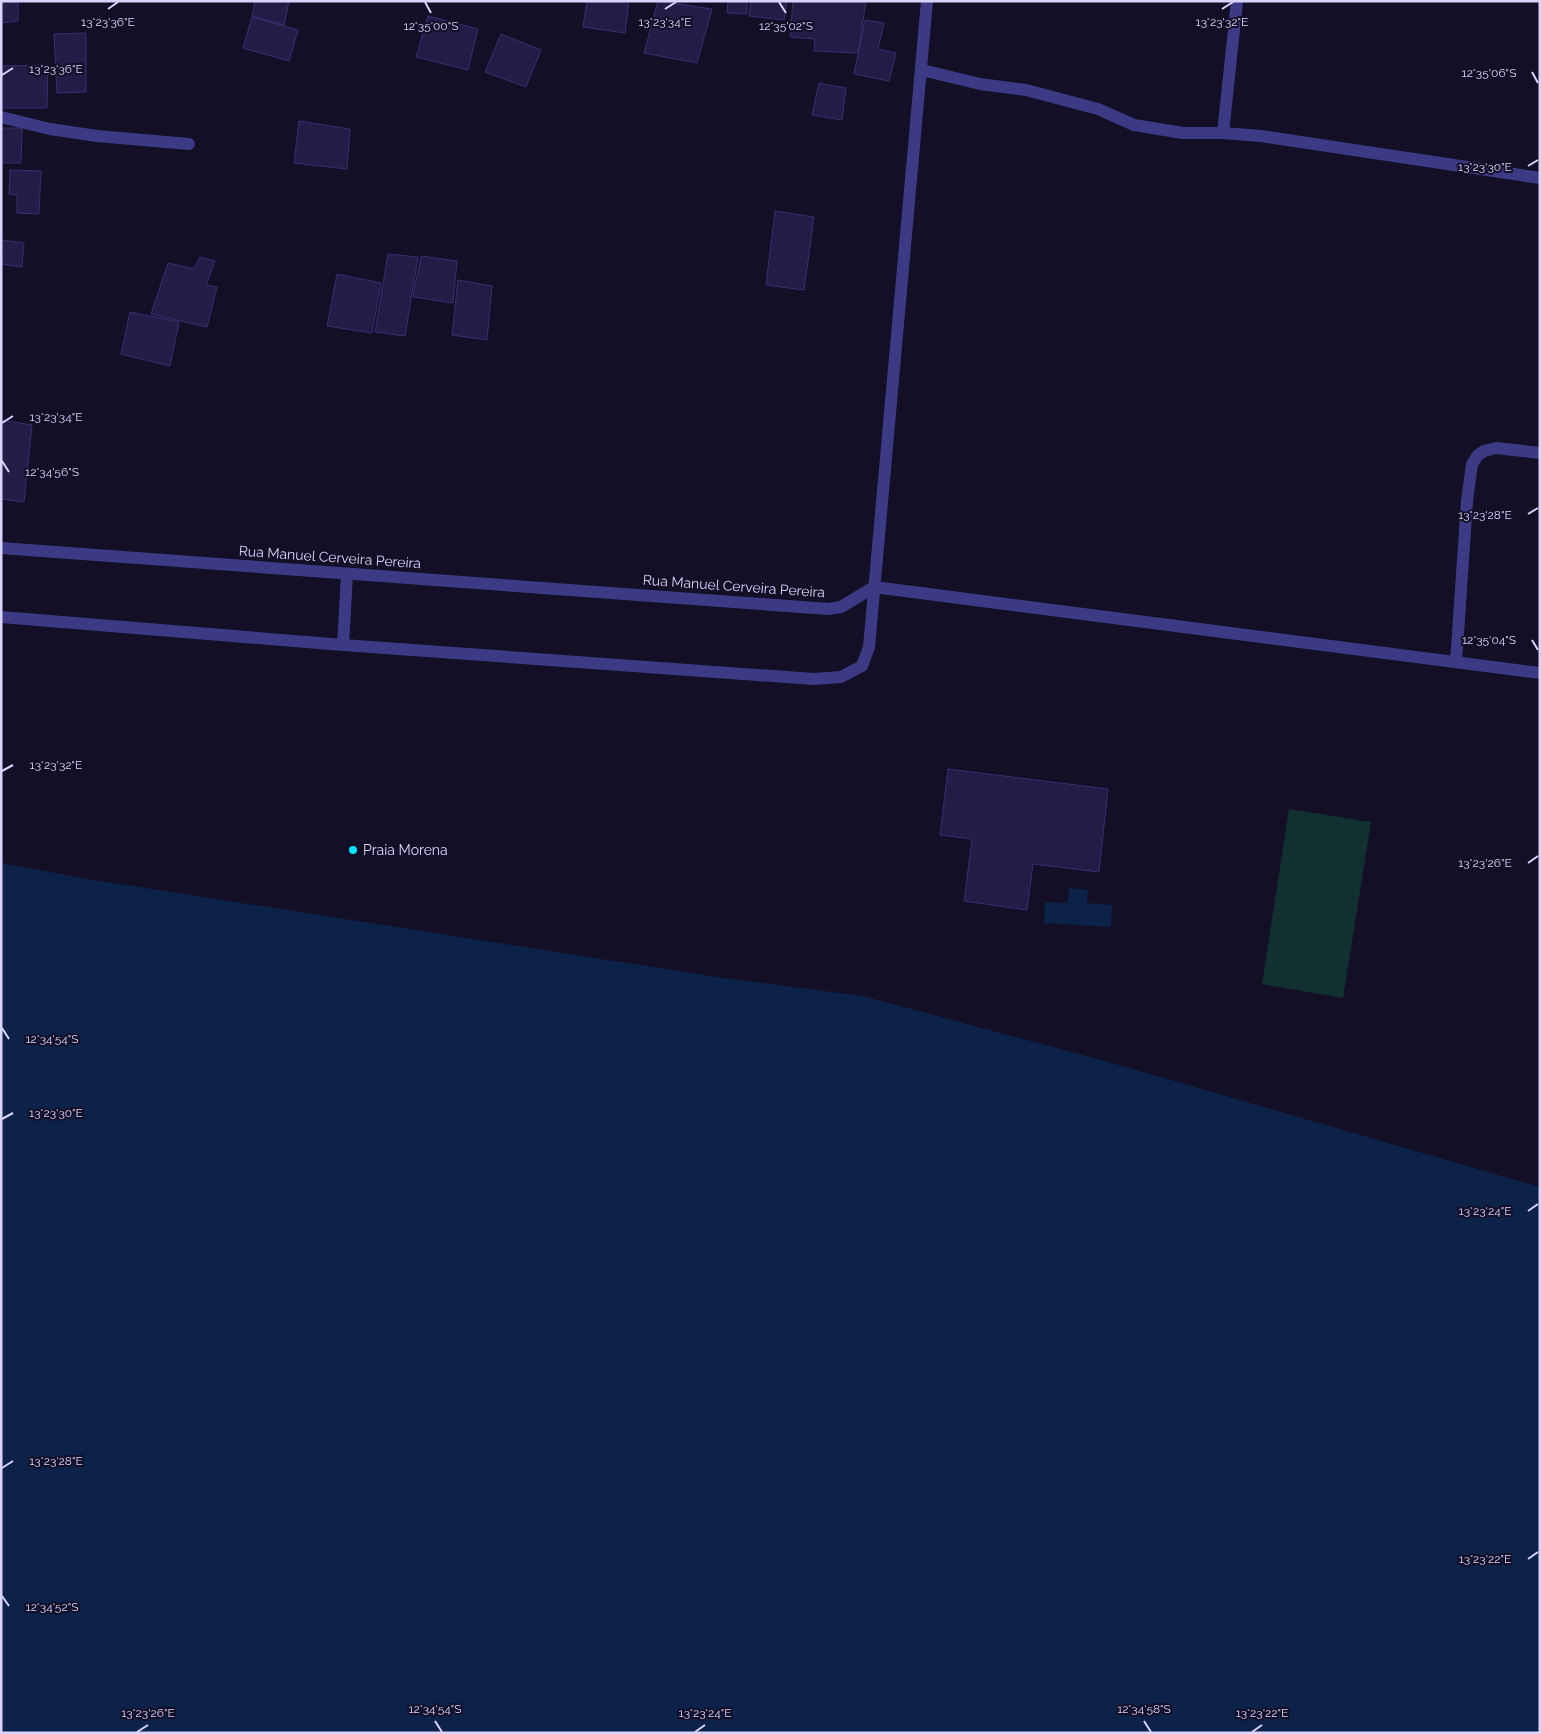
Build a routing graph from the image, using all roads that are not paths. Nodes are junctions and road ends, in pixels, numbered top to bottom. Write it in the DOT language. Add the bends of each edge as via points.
graph roads {
  1 [pos="927,1"];
  2 [pos="1238,1"];
  3 [pos="922,70"];
  4 [pos="1,117"];
  5 [pos="1223,133"];
  6 [pos="188,144"];
  7 [pos="1540,178"];
  8 [pos="1540,453"];
  9 [pos="1,548"];
  10 [pos="347,574"];
  11 [pos="874,587"];
  12 [pos="1,617"];
  13 [pos="343,645"];
  14 [pos="1456,662"];
  15 [pos="1540,673"];
  1 -- 3 [label="street"];
  2 -- 5 [label="street"];
  3 -- 5 [label="street" via="980,84 1026,90 1098,109 1134,125 1183,133"];
  3 -- 11 [label="street"];
  4 -- 6 [label="street" via="97,136"];
  5 -- 7 [label="street" via="1262,136"];
  8 -- 14 [label="street" via="1496,448 1478,455 1472,464"];
  9 -- 10 [label="street, Rua Manuel Cerveira Pereira"];
  10 -- 11 [label="street, Rua Manuel Cerveira Pereira" via="828,609 841,606"];
  10 -- 13 [label="street"];
  11 -- 13 [label="street" via="869,647 862,666 841,677 814,679"];
  11 -- 14 [label="street"];
  12 -- 13 [label="street"];
  14 -- 15 [label="street"];
}
